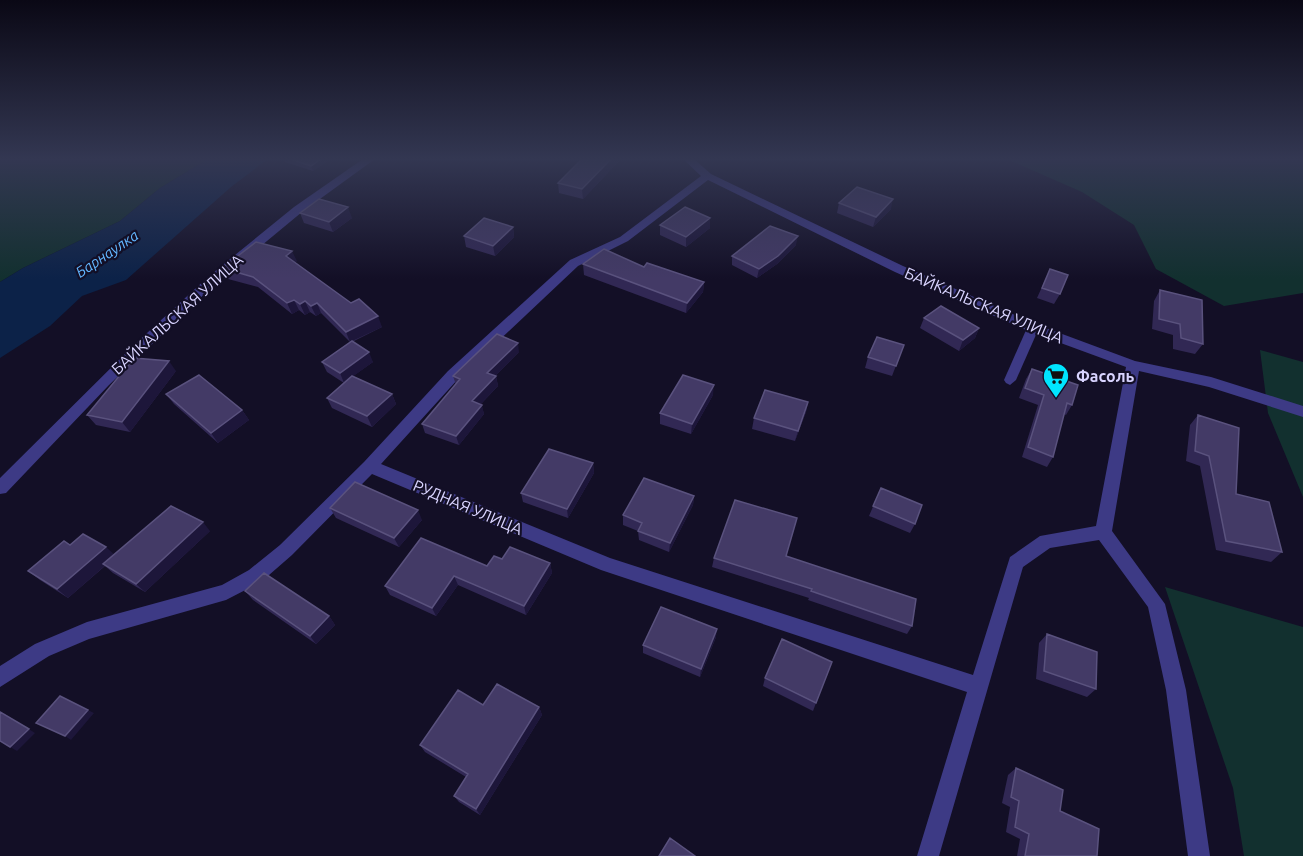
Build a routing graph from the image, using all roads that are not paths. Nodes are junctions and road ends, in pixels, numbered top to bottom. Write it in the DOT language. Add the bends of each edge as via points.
graph roads {
  1 [pos="313,199"];
  2 [pos="676,199"];
  3 [pos="754,199"];
  4 [pos="1033,328"];
  5 [pos="1133,365"];
  6 [pos="1010,380"];
  7 [pos="1303,412"];
  8 [pos="370,466"];
  9 [pos="0,488"];
  10 [pos="1102,532"];
  11 [pos="0,677"];
  12 [pos="978,686"];
  13 [pos="928,856"];
  14 [pos="1199,856"];
  1 -- 9 [label="street, БАЙКАЛЬСКАЯ УЛИЦА" via="192,298"];
  2 -- 8 [label="street" via="624,238 574,263 453,375"];
  3 -- 4 [label="street, БАЙКАЛЬСКАЯ УЛИЦА"];
  4 -- 5 [label="street, БАЙКАЛЬСКАЯ УЛИЦА"];
  4 -- 6 [label="lane"];
  5 -- 7 [label="street, БАЙКАЛЬСКАЯ УЛИЦА" via="1211,382"];
  5 -- 10 [label="street"];
  8 -- 11 [label="street" via="255,576 226,592 87,631 42,650"];
  8 -- 12 [label="street, РУДНАЯ УЛИЦА" via="608,565"];
  10 -- 12 [label="street" via="1046,541 1016,562"];
  10 -- 14 [label="street" via="1156,604 1176,690"];
  12 -- 13 [label="street"];
}
